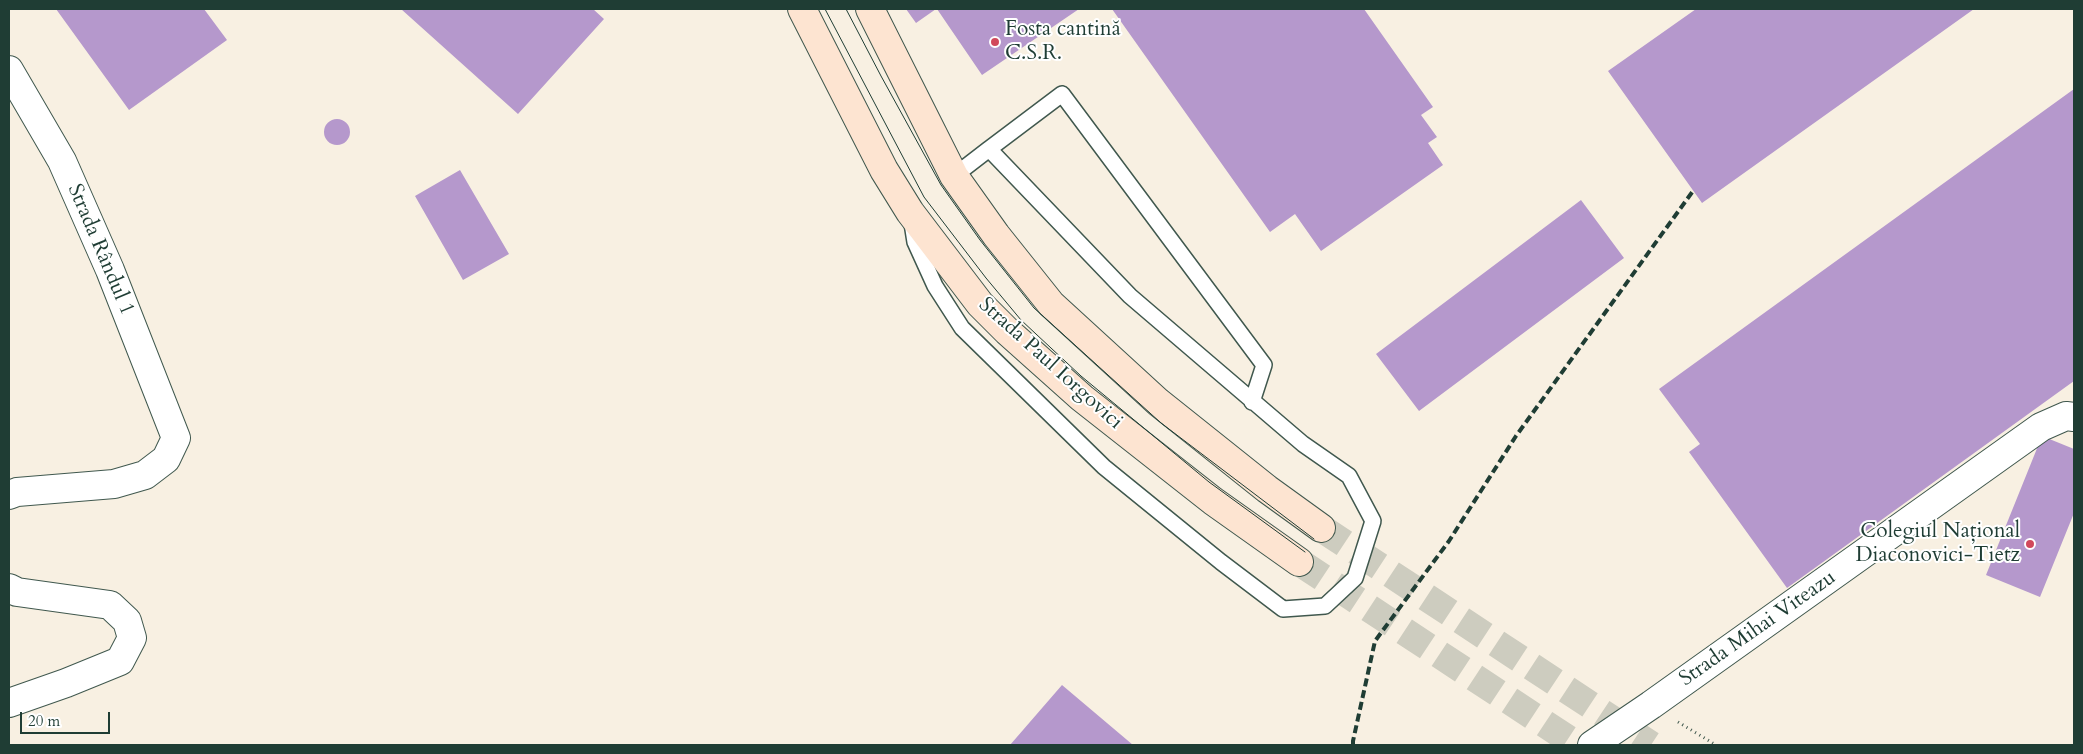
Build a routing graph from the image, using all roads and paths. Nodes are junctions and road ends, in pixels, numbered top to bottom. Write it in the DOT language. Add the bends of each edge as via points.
graph roads {
  1 [pos="802,9"];
  2 [pos="870,9"];
  3 [pos="9,70"];
  4 [pos="989,149"];
  5 [pos="954,176"];
  6 [pos="910,212"];
  7 [pos="1252,402"];
  8 [pos="2074,417"];
  9 [pos="9,495"];
  10 [pos="1321,528"];
  11 [pos="1299,562"];
  12 [pos="9,588"];
  13 [pos="9,702"];
  14 [pos="1652,705"];
  15 [pos="1592,745"];
  16 [pos="1716,745"];
  1 -- 6 [label="main road, Strada Paul Iorgovici" via="884,170"];
  2 -- 5 [label="main road, Strada Paul Iorgovici"];
  3 -- 9 [label="street, Strada Rândul 1" via="62,161 110,270 176,438 166,459 145,475 114,484"];
  4 -- 5 [label="lane"];
  4 -- 7 [label="lane" via="1130,296"];
  4 -- 7 [label="lane" via="1062,94 1264,365"];
  5 -- 10 [label="main road, Strada Paul Iorgovici" via="1051,304 1158,402"];
  6 -- 7 [label="lane" via="915,242 935,286 962,328 1104,467 1282,609 1325,606 1355,578 1373,521 1349,476"];
  6 -- 11 [label="main road, Strada Paul Iorgovici" via="980,304 1014,338 1146,449"];
  8 -- 14 [label="street, Strada Mihai Viteazu" via="2066,416 2041,427"];
  12 -- 13 [label="street" via="17,592 110,605 127,621 132,638 120,661"];
  14 -- 15 [label="street, Strada Mihai Viteazu"];
  14 -- 16 [label="path"];
}
